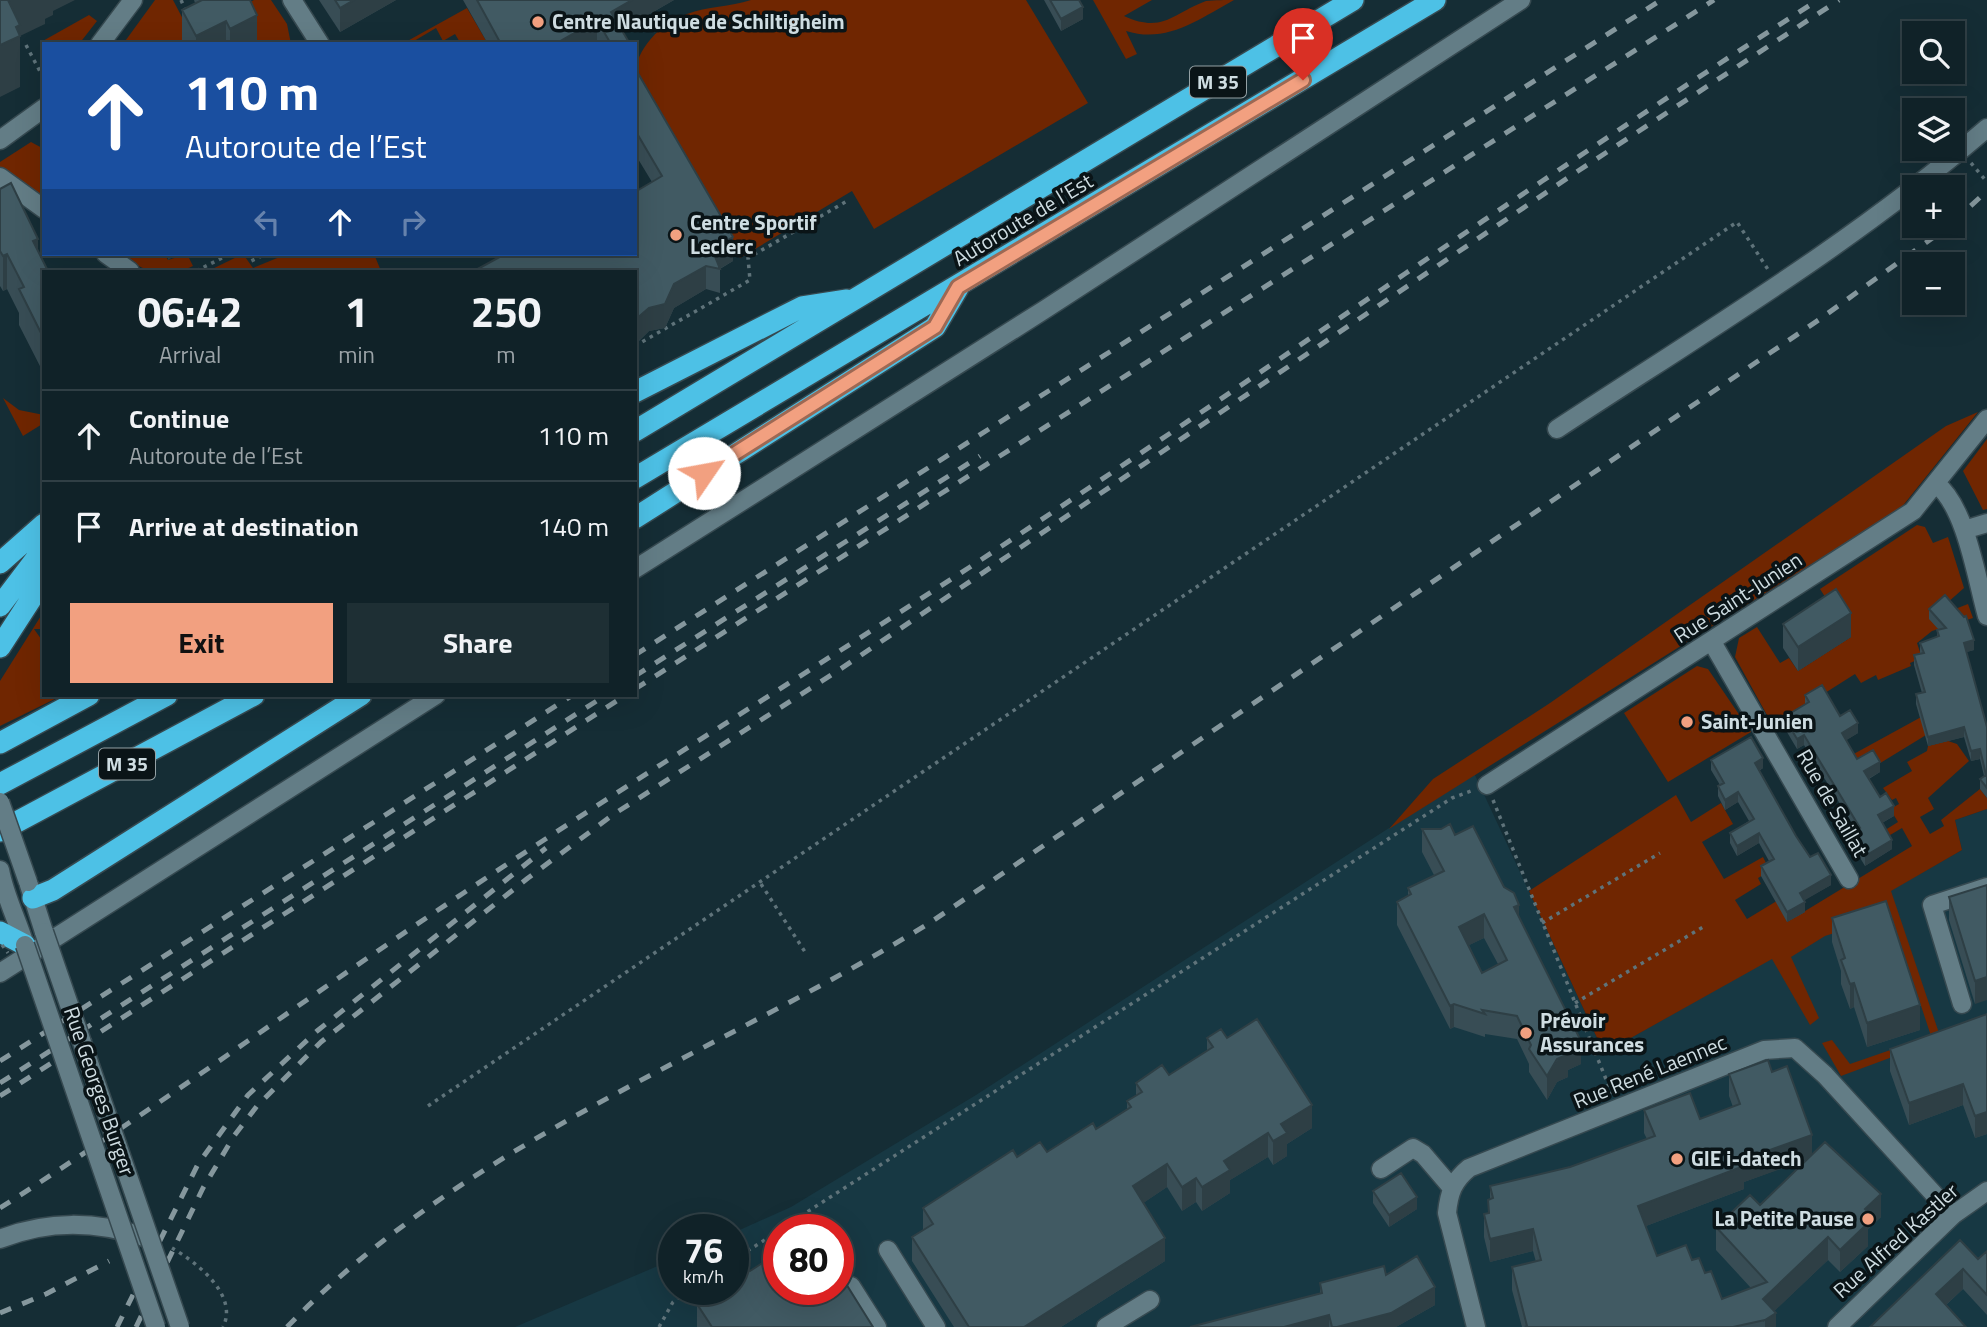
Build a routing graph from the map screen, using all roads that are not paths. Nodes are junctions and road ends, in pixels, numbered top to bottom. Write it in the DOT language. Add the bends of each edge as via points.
graph roads {
  1 [pos="133,0"];
  2 [pos="292,0"];
  3 [pos="1353,0"];
  4 [pos="1435,0"];
  5 [pos="1521,0"];
  6 [pos="102,42"];
  7 [pos="319,42"];
  8 [pos="42,109"];
  9 [pos="1987,128"];
  10 [pos="0,140"];
  11 [pos="0,177"];
  12 [pos="42,208"];
  13 [pos="109,256"];
  14 [pos="129,270"];
  15 [pos="958,287"];
  16 [pos="856,299"];
  17 [pos="637,391"];
  18 [pos="1987,419"];
  19 [pos="1557,429"];
  20 [pos="637,430"];
  21 [pos="637,477"];
  22 [pos="1936,484"];
  23 [pos="637,517"];
  24 [pos="1987,523"];
  25 [pos="42,526"];
  26 [pos="1964,530"];
  27 [pos="42,551"];
  28 [pos="0,563"];
  29 [pos="637,568"];
  30 [pos="42,582"];
  31 [pos="0,606"];
  32 [pos="1987,617"];
  33 [pos="1712,642"];
  34 [pos="0,647"];
  35 [pos="85,697"];
  36 [pos="163,697"];
  37 [pos="250,697"];
  38 [pos="358,697"];
  39 [pos="433,697"];
  40 [pos="0,743"];
  41 [pos="0,784"];
  42 [pos="1487,785"];
  43 [pos="0,802"];
  44 [pos="0,831"];
  45 [pos="0,868"];
  46 [pos="1849,878"];
  47 [pos="1987,887"];
  48 [pos="20,891"];
  49 [pos="0,932"];
  50 [pos="25,945"];
  51 [pos="0,973"];
  52 [pos="1962,1004"];
  53 [pos="1381,1169"];
  54 [pos="1452,1188"];
  55 [pos="1987,1191"];
  56 [pos="1953,1215"];
  57 [pos="144,1237"];
  58 [pos="0,1239"];
  59 [pos="888,1250"];
  60 [pos="854,1291"];
  61 [pos="1150,1300"];
  62 [pos="156,1327"];
  63 [pos="180,1327"];
  64 [pos="877,1327"];
  65 [pos="936,1327"];
  66 [pos="1106,1327"];
  67 [pos="1476,1327"];
  68 [pos="1837,1327"];
  1 -- 6 [label="street"];
  2 -- 7 [label="street"];
  3 -- 16 [label="highway, Autoroute de l’Est / M 35"];
  4 -- 15 [label="highway, Autoroute de l’Est / M 35"];
  5 -- 29 [label="street"];
  8 -- 10 [label="street"];
  9 -- 19 [label="street" via="1778,285"];
  11 -- 12 [label="street"];
  13 -- 14 [label="street"];
  15 -- 21 [label="highway, Autoroute de l’Est / M 35"];
  15 -- 23 [label="highway" via="935,327"];
  16 -- 17 [label="highway" via="802,307"];
  16 -- 20 [label="highway, Autoroute de l’Est / M 35"];
  18 -- 22 [label="street, Rue Saint-Junien"];
  22 -- 26 [label="street" via="1945,491"];
  22 -- 33 [label="street, Rue Saint-Junien" via="1913,511"];
  24 -- 26 [label="street"];
  25 -- 28 [label="highway"];
  26 -- 32 [label="street"];
  27 -- 31 [label="highway"];
  30 -- 34 [label="highway"];
  33 -- 42 [label="street, Rue Saint-Junien"];
  33 -- 46 [label="street, Rue de Saillat"];
  35 -- 40 [label="highway"];
  36 -- 41 [label="highway, M 35"];
  37 -- 44 [label="highway, M 35"];
  38 -- 48 [label="highway" via="53,890"];
  39 -- 51 [label="street"];
  43 -- 48 [label="street, Rue Georges Burger, bridge"];
  45 -- 48 [label="street, Rue Georges Burger"];
  47 -- 52 [label="street" via="1932,905"];
  48 -- 50 [label="street, Rue Georges Burger" via="15,913"];
  48 -- 63 [label="street, Rue Georges Burger, bridge" via="44,932"];
  49 -- 50 [label="highway"];
  50 -- 62 [label="street, Rue Georges Burger, bridge"];
  53 -- 54 [label="street" via="1413,1148"];
  54 -- 56 [label="street, Rue René Laennec" via="1469,1168 1764,1050 1795,1048 1825,1074"];
  54 -- 67 [label="street" via="1447,1213"];
  55 -- 56 [label="street, Rue Alfred Kastler"];
  56 -- 68 [label="street, Rue Alfred Kastler"];
  57 -- 58 [label="street" via="69,1223"];
  59 -- 65 [label="street"];
  60 -- 64 [label="street"];
  61 -- 66 [label="street"];
}
